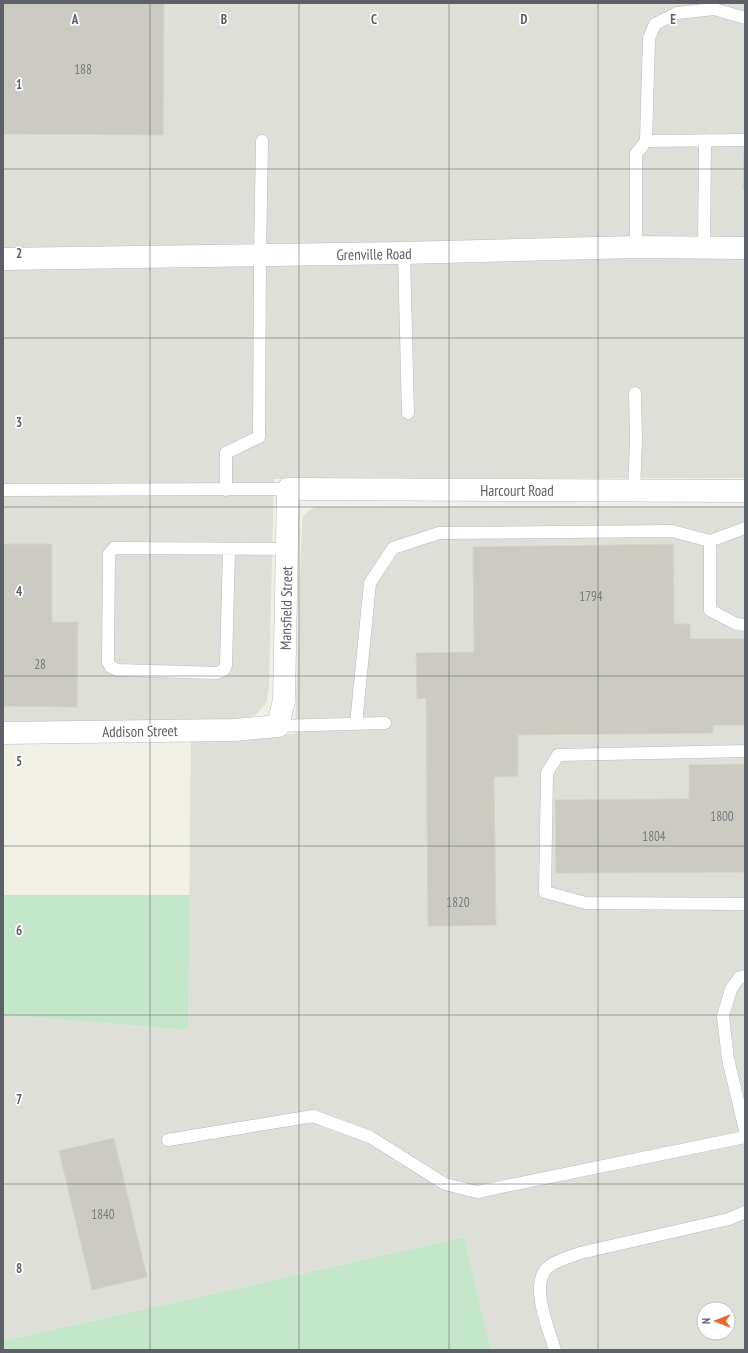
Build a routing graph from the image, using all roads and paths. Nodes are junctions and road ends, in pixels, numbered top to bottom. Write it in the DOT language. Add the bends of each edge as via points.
graph roads {
  1 [pos="745,18"];
  2 [pos="706,140"];
  3 [pos="745,140"];
  4 [pos="262,141"];
  5 [pos="646,141"];
  6 [pos="636,247"];
  7 [pos="704,247"];
  8 [pos="745,248"];
  9 [pos="404,253"];
  10 [pos="260,256"];
  11 [pos="3,259"];
  12 [pos="635,392"];
  13 [pos="408,413"];
  14 [pos="288,489"];
  15 [pos="3,490"];
  16 [pos="226,490"];
  17 [pos="634,491"];
  18 [pos="745,491"];
  19 [pos="745,528"];
  20 [pos="710,541"];
  21 [pos="229,548"];
  22 [pos="288,549"];
  23 [pos="745,625"];
  24 [pos="386,723"];
  25 [pos="356,724"];
  26 [pos="278,726"];
  27 [pos="3,733"];
  28 [pos="745,751"];
  29 [pos="745,904"];
  30 [pos="745,976"];
  31 [pos="745,1130"];
  32 [pos="745,1137"];
  33 [pos="168,1140"];
  34 [pos="745,1212"];
  35 [pos="555,1350"];
  1 -- 5 [label="lane" via="714,9 678,13 655,24 649,38"];
  2 -- 3 [label="lane"];
  2 -- 5 [label="lane"];
  2 -- 7 [label="lane"];
  4 -- 10 [label="lane"];
  5 -- 6 [label="lane" via="636,154"];
  6 -- 7 [label="street, Grenville Road"];
  6 -- 9 [label="street, Grenville Road"];
  7 -- 8 [label="street, Grenville Road"];
  9 -- 10 [label="street, Grenville Road"];
  9 -- 13 [label="lane"];
  10 -- 11 [label="street, Grenville Road"];
  10 -- 16 [label="lane" via="259,437 226,453"];
  12 -- 17 [label="lane"];
  14 -- 16 [label="lane"];
  14 -- 17 [label="street, Harcourt Road"];
  14 -- 22 [label="street, Mansfield Street"];
  15 -- 16 [label="lane"];
  17 -- 18 [label="street, Harcourt Road"];
  19 -- 20 [label="lane"];
  20 -- 23 [label="lane" via="710,610 736,624"];
  20 -- 25 [label="lane" via="672,531 440,533 393,548 370,583"];
  21 -- 21 [label="lane" via="114,548 109,554 108,662 111,667 118,670 216,673 224,670"];
  21 -- 22 [label="lane"];
  22 -- 26 [label="street, Mansfield Street" via="284,700"];
  24 -- 25 [label="lane"];
  25 -- 26 [label="lane"];
  26 -- 27 [label="street, Addison Street" via="227,730"];
  28 -- 29 [label="lane" via="558,755 547,773 545,892 586,903"];
  30 -- 31 [label="lane" via="731,989 723,1016 728,1059"];
  32 -- 33 [label="lane" via="477,1192 445,1184 370,1137 313,1116"];
  34 -- 35 [label="lane" via="729,1219 580,1253 548,1267 540,1284 540,1297"];
}
